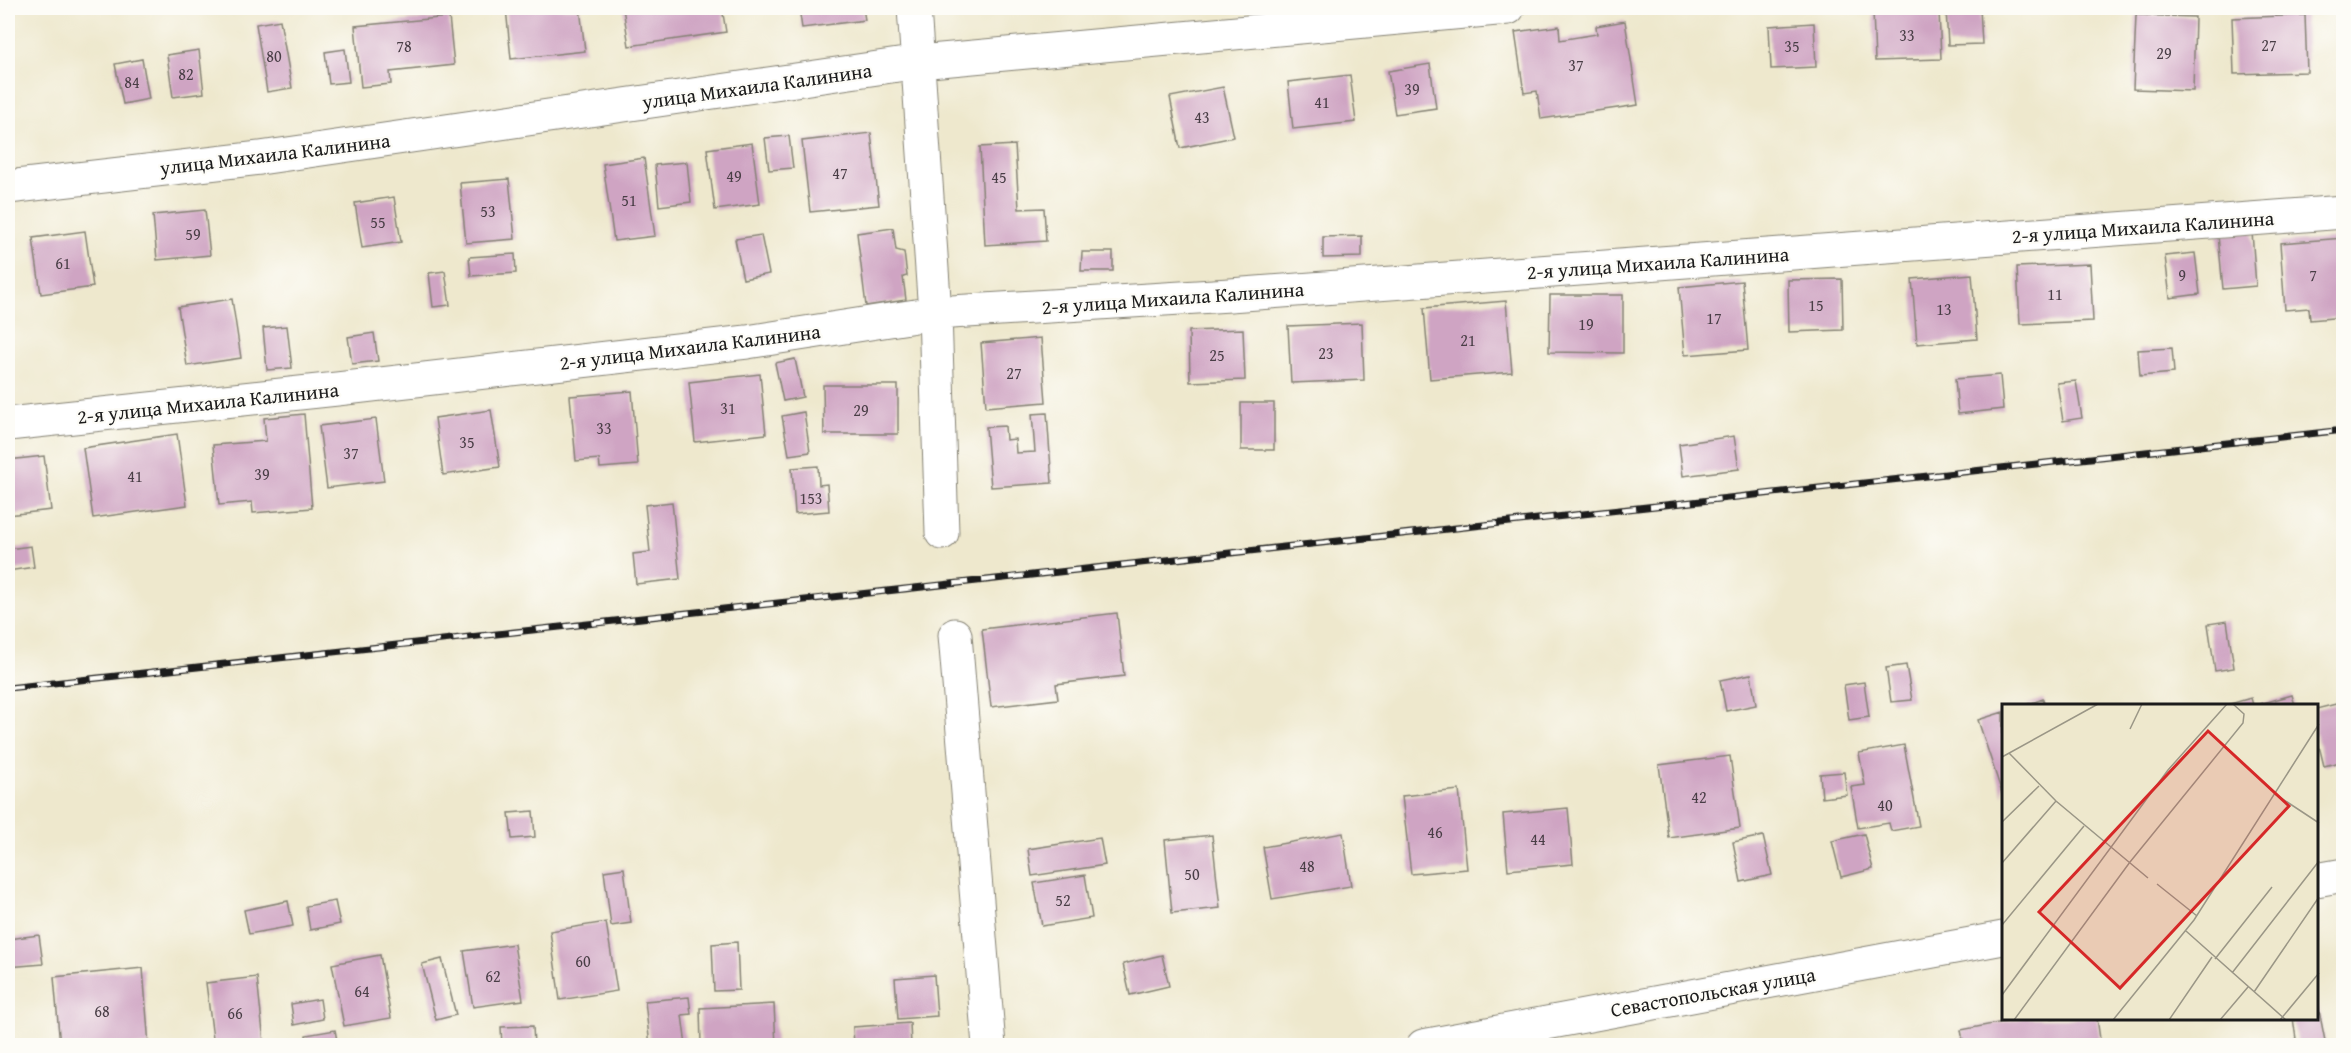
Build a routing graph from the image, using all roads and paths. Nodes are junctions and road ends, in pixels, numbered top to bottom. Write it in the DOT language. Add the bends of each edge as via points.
graph roads {
  1 [pos="914,8"];
  2 [pos="1508,8"];
  3 [pos="919,62"];
  4 [pos="8,187"];
  5 [pos="2343,213"];
  6 [pos="935,313"];
  7 [pos="8,424"];
  8 [pos="942,532"];
  9 [pos="955,635"];
  10 [pos="2002,938"];
  11 [pos="989,1046"];
  12 [pos="1423,1046"];
  1 -- 3 [label="street"];
  2 -- 3 [label="street, улица Михаила Калинина"];
  3 -- 4 [label="street, улица Михаила Калинина" via="260,158"];
  3 -- 6 [label="street"];
  5 -- 6 [label="street, 2-я улица Михаила Калинина"];
  6 -- 7 [label="street, 2-я улица Михаила Калинина" via="747,342"];
  6 -- 8 [label="street"];
  9 -- 11 [label="street"];
  10 -- 12 [label="street, Севастопольская улица"];
}
